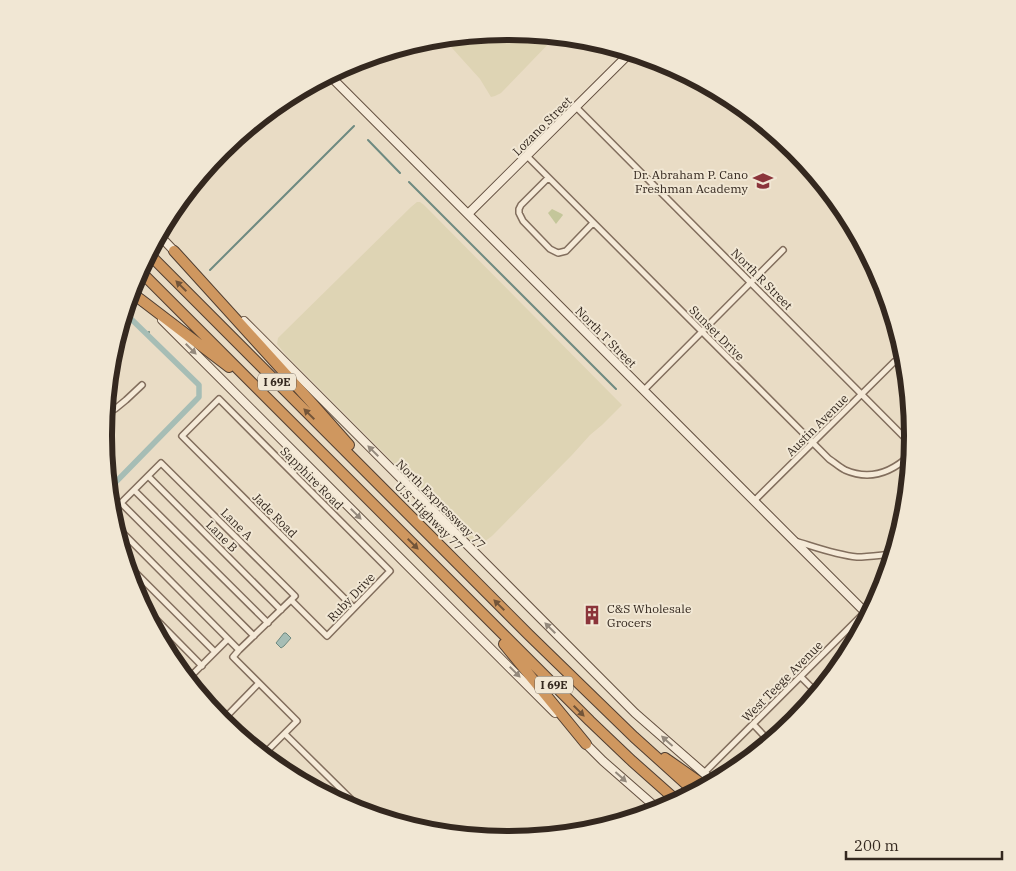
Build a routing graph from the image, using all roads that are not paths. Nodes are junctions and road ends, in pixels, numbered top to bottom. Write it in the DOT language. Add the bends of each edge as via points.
graph roads {
  1 [pos="625,58"];
  2 [pos="334,81"];
  3 [pos="576,107"];
  4 [pos="527,156"];
  5 [pos="548,178"];
  6 [pos="468,214"];
  7 [pos="593,223"];
  8 [pos="164,241"];
  9 [pos="783,250"];
  10 [pos="174,251"];
  11 [pos="154,259"];
  12 [pos="146,277"];
  13 [pos="751,283"];
  14 [pos="138,297"];
  15 [pos="140,299"];
  16 [pos="702,332"];
  17 [pos="894,362"];
  18 [pos="142,385"];
  19 [pos="644,390"];
  20 [pos="862,394"];
  21 [pos="219,399"];
  22 [pos="113,407"];
  23 [pos="304,435"];
  24 [pos="904,437"];
  25 [pos="813,443"];
  26 [pos="903,461"];
  27 [pos="148,476"];
  28 [pos="134,490"];
  29 [pos="754,501"];
  30 [pos="121,504"];
  31 [pos="405,510"];
  32 [pos="125,536"];
  33 [pos="793,540"];
  34 [pos="885,555"];
  35 [pos="434,565"];
  36 [pos="390,571"];
  37 [pos="138,575"];
  38 [pos="291,600"];
  39 [pos="354,608"];
  40 [pos="281,610"];
  41 [pos="863,610"];
  42 [pos="160,623"];
  43 [pos="268,623"];
  44 [pos="855,625"];
  45 [pos="254,636"];
  46 [pos="228,639"];
  47 [pos="239,650"];
  48 [pos="215,652"];
  49 [pos="202,666"];
  50 [pos="193,674"];
  51 [pos="801,676"];
  52 [pos="259,683"];
  53 [pos="812,688"];
  54 [pos="228,715"];
  55 [pos="753,724"];
  56 [pos="284,734"];
  57 [pos="765,736"];
  58 [pos="634,737"];
  59 [pos="586,744"];
  60 [pos="268,750"];
  61 [pos="704,773"];
  62 [pos="708,777"];
  63 [pos="699,782"];
  64 [pos="689,787"];
  65 [pos="671,795"];
  66 [pos="349,797"];
  67 [pos="652,804"];
  1 -- 3 [label="main road, Lozano Street"];
  2 -- 6 [label="main road, North T Street"];
  3 -- 4 [label="main road, Lozano Street"];
  3 -- 13 [label="street, North R Street"];
  4 -- 5 [label="street, Sunset Drive"];
  4 -- 6 [label="main road, Lozano Street"];
  5 -- 7 [label="street, Sunset Drive"];
  5 -- 7 [label="street" via="521,205 519,213 550,249 558,253 566,250"];
  6 -- 19 [label="main road, North T Street"];
  7 -- 16 [label="street, Sunset Drive"];
  8 -- 10 [label="main road, North Expressway 77"];
  9 -- 13 [label="street"];
  10 -- 31 [label="highway"];
  61 -- 10 [label="main road, North Expressway 77, one-way" via="629,707"];
  31 -- 11 [label="highway, U.S. Highway 77 / I 69E, one-way"];
  12 -- 23 [label="highway, I 69E"];
  13 -- 16 [label="street"];
  13 -- 20 [label="street, North R Street"];
  14 -- 15 [label="main road"];
  15 -- 23 [label="highway" via="225,364"];
  15 -- 59 [label="main road, one-way"];
  16 -- 19 [label="street"];
  16 -- 25 [label="street, Sunset Drive"];
  17 -- 20 [label="street, Austin Avenue"];
  18 -- 22 [label="street"];
  19 -- 29 [label="main road, North T Street"];
  20 -- 24 [label="street, North R Street"];
  20 -- 25 [label="street, Austin Avenue"];
  21 -- 36 [label="street, Sapphire Road"];
  21 -- 39 [label="street, Jade Road" via="182,436"];
  23 -- 35 [label="highway, I 69E, one-way"];
  25 -- 26 [label="street, Sunset Drive" via="842,468 860,474 886,472"];
  25 -- 29 [label="street, Austin Avenue"];
  27 -- 28 [label="street"];
  27 -- 38 [label="street, Lane A" via="162,463 295,596"];
  27 -- 40 [label="street, Lane B"];
  28 -- 30 [label="street"];
  28 -- 43 [label="street"];
  29 -- 33 [label="main road, North T Street"];
  30 -- 45 [label="street"];
  58 -- 31 [label="highway, U.S. Highway 77 / I 69E, one-way"];
  32 -- 46 [label="street"];
  33 -- 34 [label="street" via="857,557"];
  33 -- 41 [label="main road, North T Street"];
  35 -- 59 [label="highway" via="500,638"];
  35 -- 65 [label="highway, I 69E, one-way" via="590,721"];
  36 -- 39 [label="street, Ruby Drive"];
  37 -- 48 [label="street"];
  38 -- 39 [label="street, Ruby Drive" via="327,636"];
  38 -- 40 [label="street"];
  40 -- 43 [label="street"];
  42 -- 49 [label="street"];
  43 -- 45 [label="street"];
  44 -- 51 [label="street, West Teege Avenue"];
  45 -- 47 [label="street"];
  46 -- 47 [label="street"];
  46 -- 48 [label="street"];
  47 -- 52 [label="street" via="233,657"];
  48 -- 49 [label="street"];
  49 -- 50 [label="street"];
  51 -- 53 [label="street"];
  51 -- 55 [label="street, West Teege Avenue"];
  52 -- 54 [label="street"];
  52 -- 56 [label="street" via="297,721"];
  55 -- 57 [label="street"];
  55 -- 61 [label="street, West Teege Avenue"];
  56 -- 60 [label="street"];
  56 -- 66 [label="street"];
  58 -- 63 [label="highway"];
  58 -- 64 [label="highway, U.S. Highway 77 / I 69E"];
  59 -- 67 [label="main road, one-way"];
  61 -- 62 [label="main road, North Expressway 77"];
}
